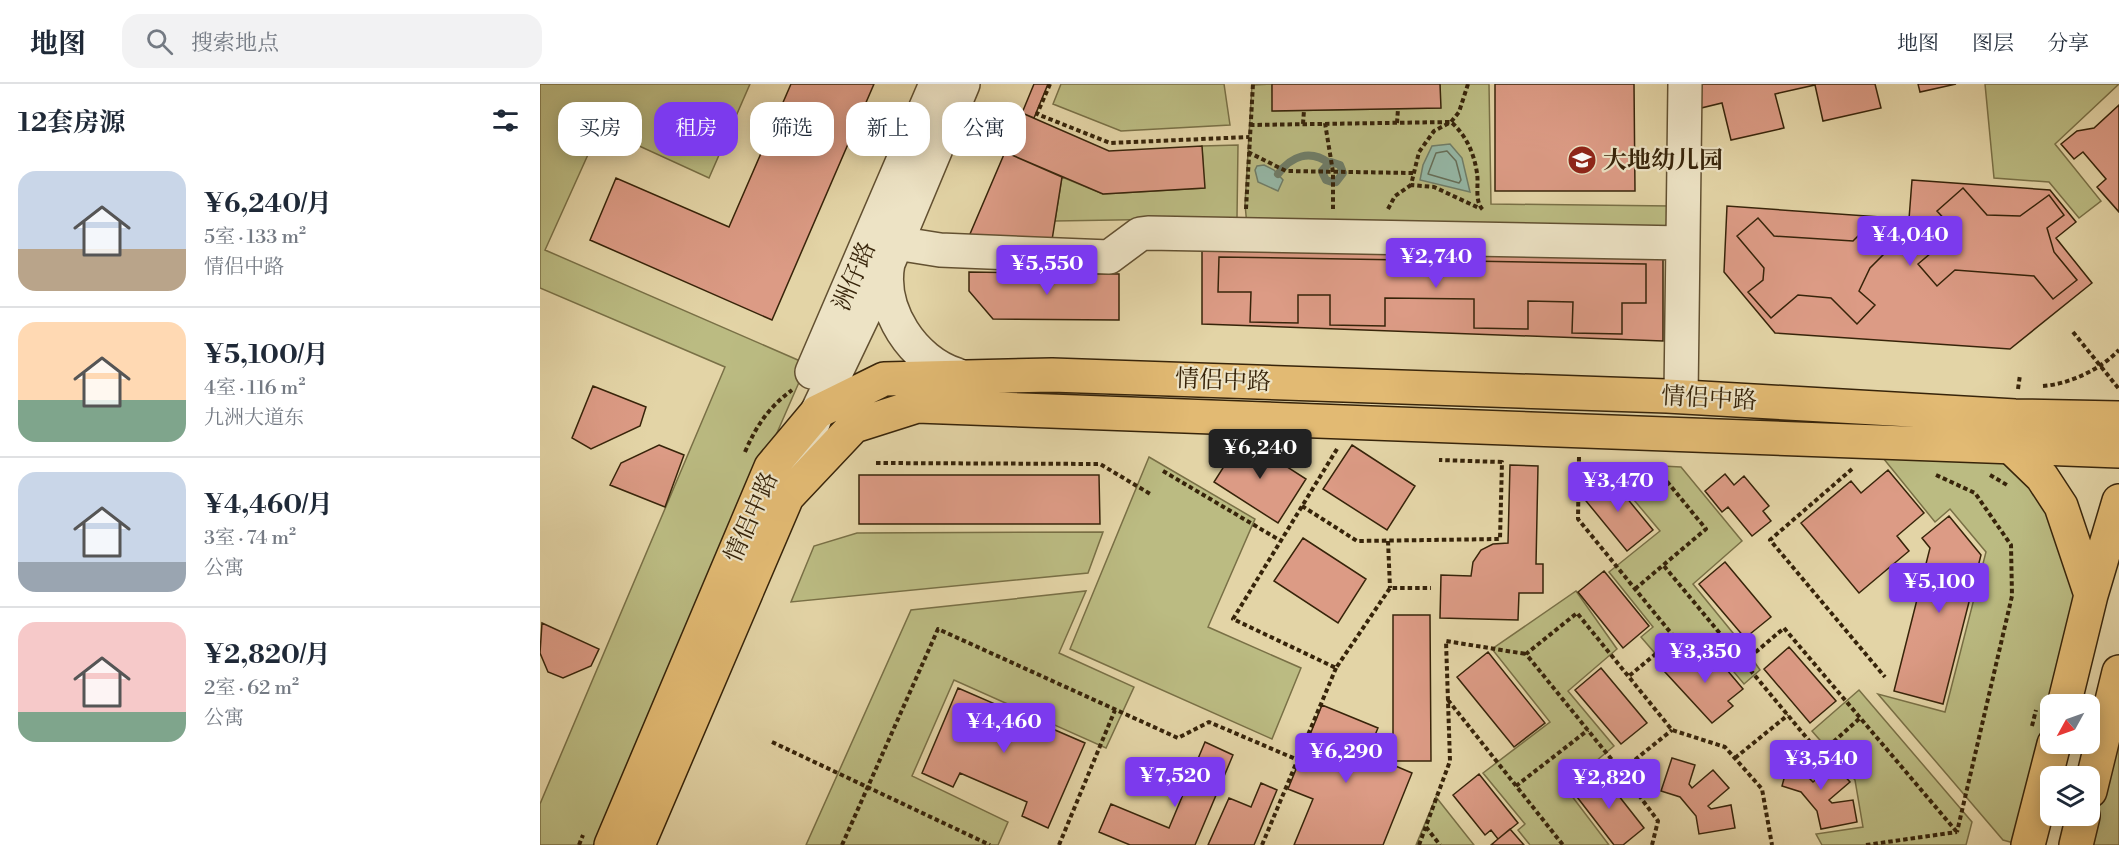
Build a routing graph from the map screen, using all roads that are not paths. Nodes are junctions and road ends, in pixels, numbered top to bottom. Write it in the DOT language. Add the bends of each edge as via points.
graph roads {
  1 [pos="936,84"];
  2 [pos="963,84"];
  3 [pos="1685,84"];
  4 [pos="1683,243"];
  5 [pos="892,252"];
  6 [pos="957,375"];
  7 [pos="1681,396"];
  8 [pos="817,411"];
  9 [pos="2119,418"];
  10 [pos="2011,447"];
  11 [pos="2119,451"];
  12 [pos="771,467"];
  13 [pos="787,497"];
  14 [pos="2119,501"];
  15 [pos="2091,595"];
  16 [pos="2119,672"];
  17 [pos="2055,694"];
  18 [pos="2100,723"];
  19 [pos="2040,753"];
  20 [pos="2081,826"];
  21 [pos="611,845"];
  22 [pos="638,845"];
  23 [pos="2028,845"];
  24 [pos="2076,845"];
  1 -- 12 [label="street, 洲仔路"];
  2 -- 5 [label="street, 洲仔路"];
  3 -- 4 [label="street"];
  4 -- 5 [label="street" via="1334,237 1248,231 1140,234 1108,257 940,250"];
  4 -- 7 [label="street"];
  5 -- 6 [label="street" via="888,290 900,328 933,364"];
  5 -- 8 [label="street, 洲仔路"];
  6 -- 7 [label="main road, 情侣中路" via="1073,375"];
  6 -- 8 [label="main road, 情侣中路" via="884,379"];
  7 -- 9 [label="main road, 情侣中路" via="2015,416"];
  8 -- 12 [label="main road, 情侣中路"];
  8 -- 13 [label="street, 洲仔路"];
  10 -- 11 [label="main road, 情侣中路"];
  10 -- 13 [label="main road, 情侣中路" via="917,406 854,426"];
  10 -- 15 [label="main road" via="2042,477 2061,506"];
  12 -- 21 [label="main road, 情侣中路"];
  13 -- 22 [label="main road, 情侣中路"];
  14 -- 15 [label="main road"];
  15 -- 17 [label="main road"];
  16 -- 18 [label="main road"];
  19 -- 23 [label="main road"];
  20 -- 24 [label="main road"];
}
